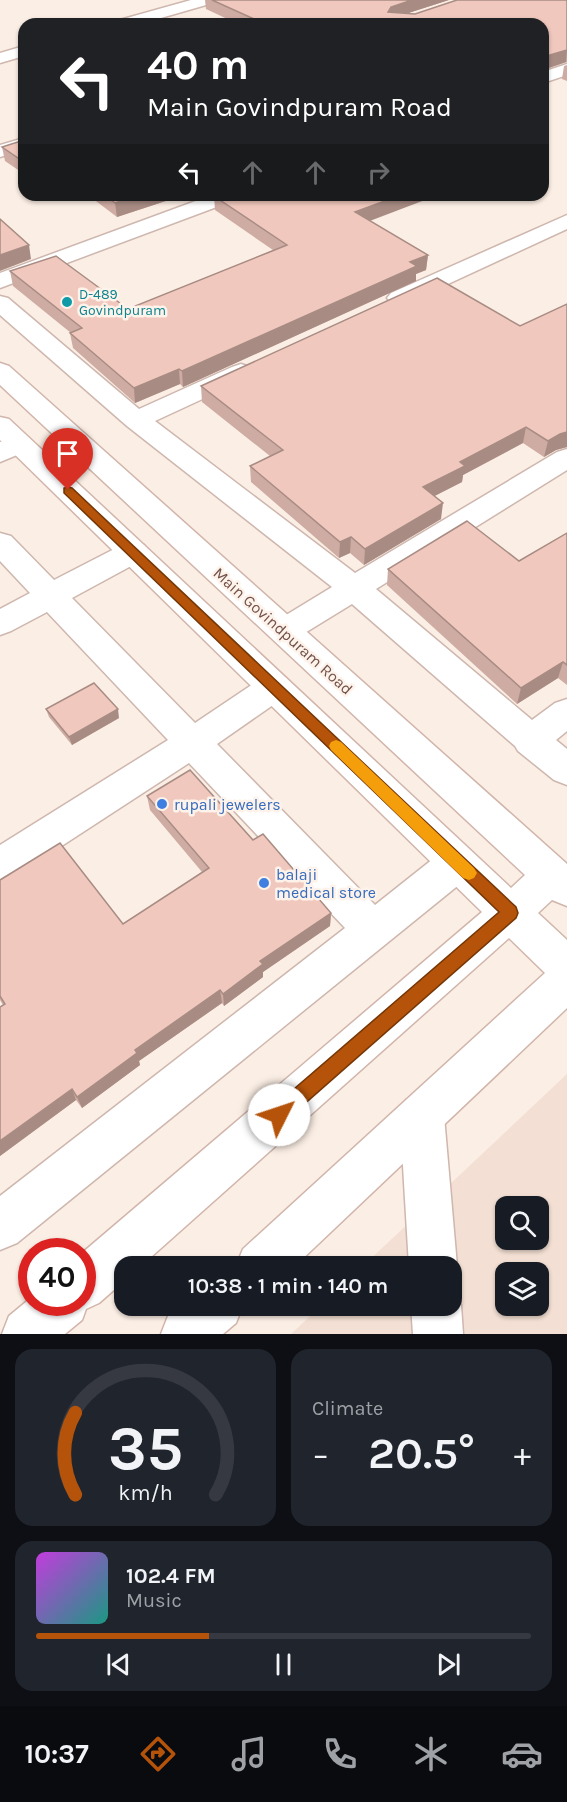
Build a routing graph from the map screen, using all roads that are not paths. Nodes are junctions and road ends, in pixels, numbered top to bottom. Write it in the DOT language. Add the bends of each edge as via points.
graph roads {
  1 [pos="208,0"];
  2 [pos="144,18"];
  3 [pos="18,53"];
  4 [pos="0,58"];
  5 [pos="567,69"];
  6 [pos="549,76"];
  7 [pos="18,146"];
  8 [pos="0,151"];
  9 [pos="215,201"];
  10 [pos="567,220"];
  11 [pos="0,281"];
  12 [pos="0,303"];
  13 [pos="384,306"];
  14 [pos="266,360"];
  15 [pos="0,371"];
  16 [pos="136,420"];
  17 [pos="6,441"];
  18 [pos="567,458"];
  19 [pos="0,543"];
  20 [pos="132,552"];
  21 [pos="355,589"];
  22 [pos="51,596"];
  23 [pos="0,623"];
  24 [pos="284,632"];
  25 [pos="274,687"];
  26 [pos="567,712"];
  27 [pos="530,741"];
  28 [pos="192,743"];
  29 [pos="567,770"];
  30 [pos="457,863"];
  31 [pos="0,865"];
  32 [pos="560,883"];
  33 [pos="510,913"];
  34 [pos="372,929"];
  35 [pos="567,967"];
  36 [pos="567,980"];
  37 [pos="422,1116"];
  38 [pos="0,1226"];
  39 [pos="271,1256"];
  40 [pos="432,1256"];
  41 [pos="96,1274"];
  42 [pos="48,1316"];
  43 [pos="206,1316"];
  44 [pos="437,1316"];
  45 [pos="27,1334"];
  46 [pos="186,1334"];
  47 [pos="438,1334"];
  1 -- 2 [label="street"];
  3 -- 4 [label="street"];
  5 -- 6 [label="street"];
  7 -- 8 [label="street"];
  9 -- 11 [label="street"];
  10 -- 13 [label="street"];
  12 -- 16 [label="street"];
  14 -- 16 [label="street"];
  15 -- 24 [label="street, Main Govindpuram Road"];
  16 -- 21 [label="street"];
  17 -- 20 [label="street"];
  18 -- 21 [label="street"];
  19 -- 22 [label="street"];
  20 -- 22 [label="street"];
  20 -- 25 [label="street"];
  21 -- 24 [label="street"];
  21 -- 27 [label="street"];
  22 -- 23 [label="street"];
  22 -- 28 [label="street"];
  24 -- 32 [label="street, Main Govindpuram Road"];
  25 -- 28 [label="street"];
  25 -- 30 [label="street"];
  26 -- 27 [label="street"];
  27 -- 29 [label="street"];
  28 -- 31 [label="street"];
  28 -- 34 [label="street"];
  30 -- 33 [label="street"];
  30 -- 34 [label="street"];
  32 -- 33 [label="street"];
  33 -- 35 [label="street"];
  33 -- 41 [label="street"];
  34 -- 38 [label="street"];
  36 -- 37 [label="street"];
  37 -- 39 [label="street"];
  37 -- 40 [label="street"];
  42 -- 45 [label="street"];
  43 -- 46 [label="street"];
  44 -- 47 [label="street"];
}
